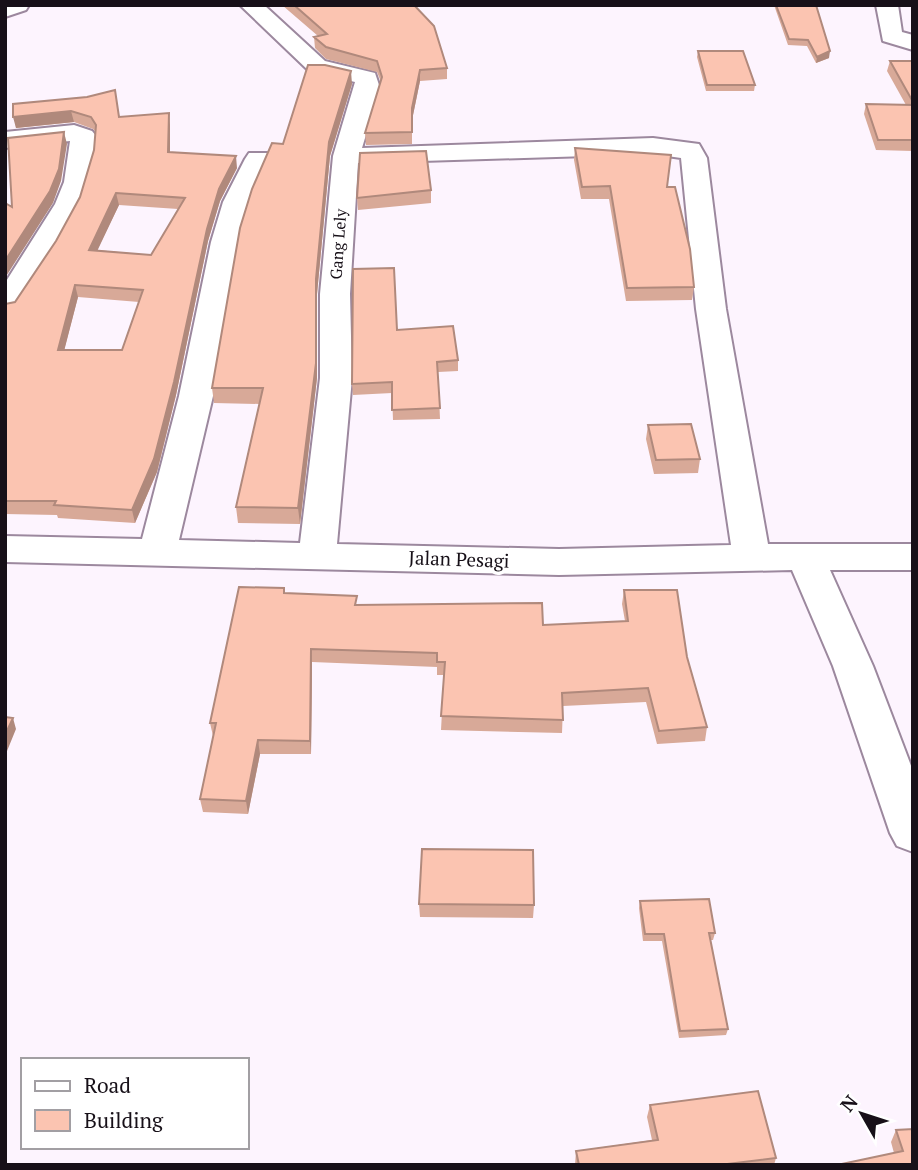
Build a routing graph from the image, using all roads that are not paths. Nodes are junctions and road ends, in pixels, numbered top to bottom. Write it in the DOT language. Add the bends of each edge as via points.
graph roads {
  1 [pos="18,5"];
  2 [pos="251,5"];
  3 [pos="887,5"];
  4 [pos="5,10"];
  5 [pos="913,43"];
  6 [pos="5,141"];
  7 [pos="346,156"];
  8 [pos="258,159"];
  9 [pos="5,307"];
  10 [pos="5,549"];
  11 [pos="157,552"];
  12 [pos="317,555"];
  13 [pos="752,557"];
  14 [pos="805,557"];
  15 [pos="913,557"];
  16 [pos="913,833"];
  1 -- 4 [label="street"];
  2 -- 7 [label="street, Gang Lely" via="323,70 356,71 368,78"];
  3 -- 5 [label="street" via="891,36"];
  6 -- 9 [label="street" via="74,133 83,136 84,147 71,202"];
  7 -- 12 [label="street, Gang Lely" via="335,294 335,378"];
  7 -- 13 [label="street" via="653,146 690,150 719,366"];
  8 -- 11 [label="street" via="237,202 225,242 196,396"];
  10 -- 11 [label="street, Jalan Pesagi"];
  11 -- 12 [label="street, Jalan Pesagi"];
  12 -- 13 [label="street, Jalan Pesagi" via="559,562"];
  13 -- 14 [label="street, Jalan Pesagi"];
  14 -- 15 [label="street, Jalan Pesagi"];
  14 -- 16 [label="street" via="853,666"];
}
